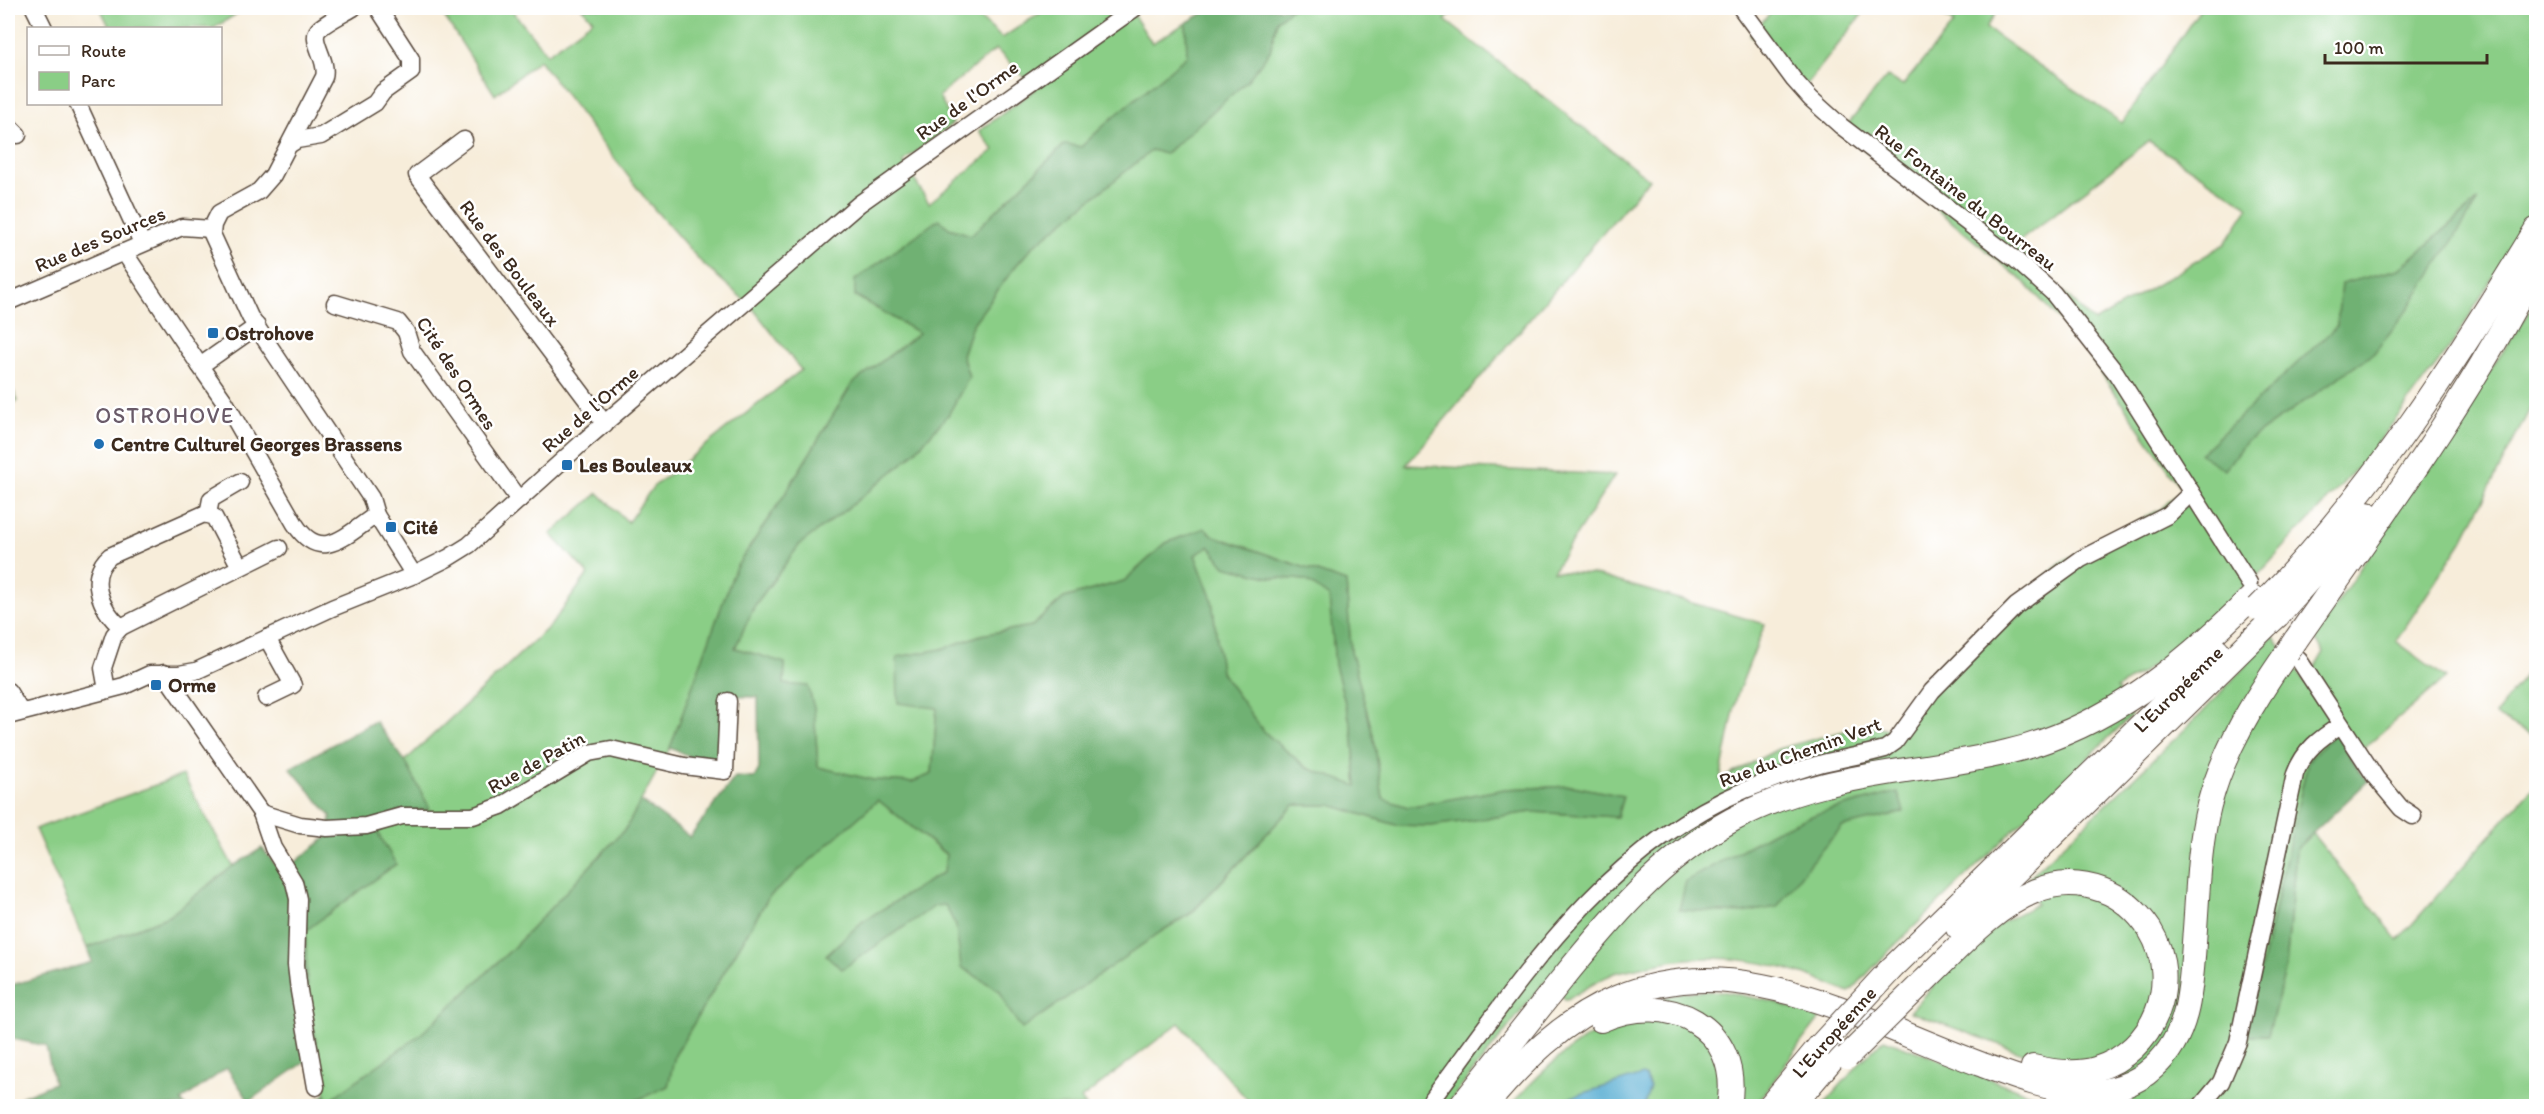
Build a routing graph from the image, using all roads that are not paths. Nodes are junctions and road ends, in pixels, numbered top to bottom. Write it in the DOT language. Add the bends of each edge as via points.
graph roads {
  1 [pos="34,8"];
  2 [pos="353,8"];
  3 [pos="378,8"];
  4 [pos="1136,8"];
  5 [pos="1741,8"];
  6 [pos="44,27"];
  7 [pos="78,105"];
  8 [pos="464,140"];
  9 [pos="288,146"];
  10 [pos="212,229"];
  11 [pos="2536,230"];
  12 [pos="142,243"];
  13 [pos="124,252"];
  14 [pos="2536,266"];
  15 [pos="8,302"];
  16 [pos="335,303"];
  17 [pos="257,326"];
  18 [pos="200,366"];
  19 [pos="605,424"];
  20 [pos="240,482"];
  21 [pos="2191,493"];
  22 [pos="519,500"];
  23 [pos="208,514"];
  24 [pos="376,515"];
  25 [pos="279,548"];
  26 [pos="240,567"];
  27 [pos="414,575"];
  28 [pos="2262,602"];
  29 [pos="122,627"];
  30 [pos="267,638"];
  31 [pos="2293,651"];
  32 [pos="164,673"];
  33 [pos="107,690"];
  34 [pos="8,691"];
  35 [pos="266,698"];
  36 [pos="728,701"];
  37 [pos="14,714"];
  38 [pos="2341,725"];
  39 [pos="261,813"];
  40 [pos="2413,816"];
  41 [pos="1908,976"];
  42 [pos="1834,1052"];
  43 [pos="316,1087"];
  44 [pos="1426,1107"];
  45 [pos="1461,1107"];
  46 [pos="1471,1107"];
  47 [pos="1485,1107"];
  48 [pos="1496,1107"];
  49 [pos="1729,1107"];
  50 [pos="1770,1107"];
  51 [pos="1792,1107"];
  52 [pos="1803,1107"];
  53 [pos="2201,1107"];
  1 -- 6 [label="street"];
  2 -- 9 [label="street" via="315,34 326,73"];
  3 -- 9 [label="street" via="411,58 411,72 377,101 321,136 297,140"];
  4 -- 19 [label="street, Rue de l'Orme" via="859,204"];
  5 -- 21 [label="street, Rue Fontaine du Bourreau" via="1810,98 2053,293 2116,373"];
  7 -- 12 [label="street"];
  8 -- 19 [label="street, Rue des Bouleaux" via="417,174"];
  9 -- 10 [label="street" via="264,186 219,213"];
  10 -- 12 [label="street, Rue des Sources" via="182,227"];
  10 -- 17 [label="street" via="215,244"];
  11 -- 28 [label="highway, L'Européenne" via="2422,410 2340,518"];
  12 -- 13 [label="street, Rue des Sources"];
  13 -- 15 [label="street, Rue des Sources"];
  13 -- 18 [label="street"];
  14 -- 28 [label="highway, L'Européenne" via="2472,367 2354,529"];
  14 -- 31 [label="highway" via="2457,406"];
  16 -- 22 [label="street, Cité des Ormes" via="393,319 401,325 412,351"];
  17 -- 18 [label="street"];
  17 -- 24 [label="street" via="371,498"];
  18 -- 24 [label="street" via="300,533 316,545 328,545"];
  19 -- 22 [label="street, Rue de l'Orme"];
  20 -- 23 [label="street" via="211,499"];
  21 -- 28 [label="street, Rue Fontaine du Bourreau"];
  21 -- 44 [label="street, Rue du Chemin Vert" via="2168,515 2073,563 2016,606 1932,691 1895,742 1885,749 1802,769 1744,791 1681,824 1634,857 1549,945"];
  22 -- 27 [label="street, Rue de l'Orme" via="469,545"];
  23 -- 26 [label="street" via="214,517"];
  23 -- 29 [label="street" via="142,540 107,559 98,576 98,591 105,608"];
  24 -- 27 [label="street"];
  25 -- 26 [label="street"];
  26 -- 29 [label="street"];
  27 -- 30 [label="street, Rue de l'Orme"];
  28 -- 41 [label="highway, L'Européenne"];
  28 -- 45 [label="highway" via="2161,678 2112,711 2071,731 2007,752 1837,780 1774,800 1715,830 1664,867 1613,917"];
  29 -- 33 [label="street" via="114,635 103,668"];
  30 -- 32 [label="street, Rue de l'Orme" via="196,671"];
  30 -- 35 [label="street" via="293,685"];
  31 -- 38 [label="street"];
  31 -- 47 [label="highway" via="2240,728 2214,789 2202,842 2190,986 2179,1032 2159,1062 2131,1083 2095,1092 2052,1087 1988,1067 1801,996 1762,985 1705,980 1648,987 1592,1010 1542,1046"];
  32 -- 33 [label="street, Rue de l'Orme" via="147,674 126,686"];
  32 -- 39 [label="street"];
  33 -- 37 [label="street, Rue de l'Orme"];
  34 -- 37 [label="street"];
  36 -- 39 [label="street, Rue de Patin" via="725,771 603,749 582,757 501,806 473,816 402,816 366,826 327,828 300,825"];
  38 -- 40 [label="street" via="2386,792"];
  38 -- 53 [label="street" via="2313,745 2295,774 2238,1042 2221,1082"];
  39 -- 43 [label="street" via="273,848 297,892 298,982"];
  41 -- 42 [label="highway, L'Européenne, bridge"];
  41 -- 42 [label="highway, bridge"];
  41 -- 46 [label="highway" via="2010,905 2035,891 2066,884 2094,887 2129,905 2155,939 2164,978 2155,1019 2133,1049 2094,1069 2064,1072 2006,1059 1780,978 1726,968 1662,973 1616,986 1569,1010 1521,1050"];
  42 -- 50 [label="highway, L'Européenne"];
  42 -- 51 [label="highway, L'Européenne"];
  42 -- 52 [label="highway"];
  48 -- 49 [label="highway" via="1580,1030 1612,1015 1645,1008 1688,1017 1710,1033 1726,1057 1731,1087"];
}
